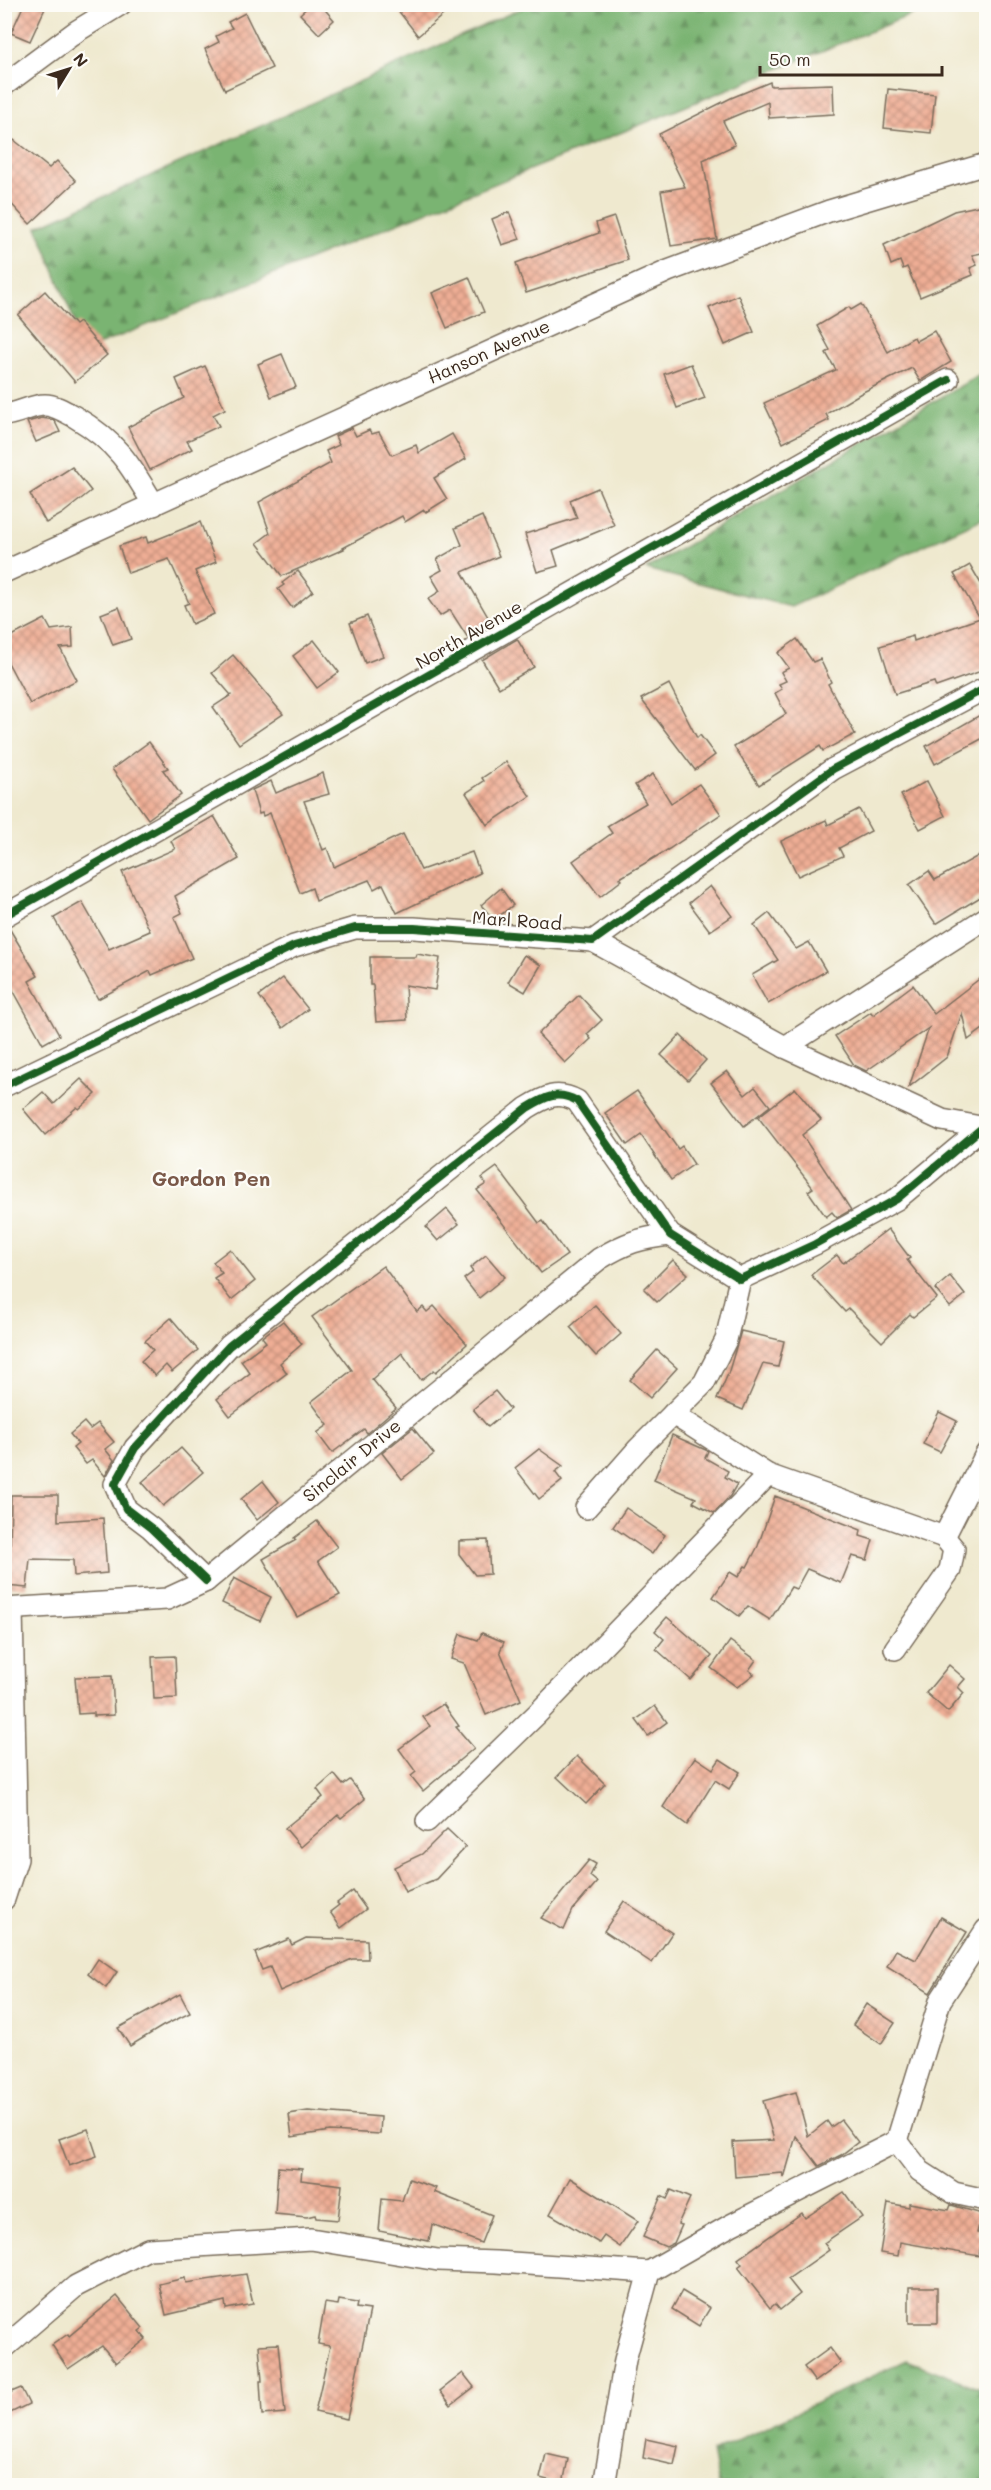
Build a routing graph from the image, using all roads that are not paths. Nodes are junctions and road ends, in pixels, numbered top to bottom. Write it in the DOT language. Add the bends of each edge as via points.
graph roads {
  1 [pos="121,4"];
  2 [pos="4,85"];
  3 [pos="987,164"];
  4 [pos="948,380"];
  5 [pos="4,415"];
  6 [pos="154,505"];
  7 [pos="4,572"];
  8 [pos="987,688"];
  9 [pos="4,916"];
  10 [pos="987,918"];
  11 [pos="593,941"];
  12 [pos="785,1047"];
  13 [pos="4,1086"];
  14 [pos="985,1127"];
  15 [pos="670,1235"];
  16 [pos="740,1279"];
  17 [pos="673,1414"];
  18 [pos="987,1454"];
  19 [pos="768,1475"];
  20 [pos="586,1508"];
  21 [pos="944,1537"];
  22 [pos="206,1581"];
  23 [pos="8,1609"];
  24 [pos="895,1649"];
  25 [pos="427,1821"];
  26 [pos="4,1899"];
  27 [pos="987,1930"];
  28 [pos="897,2141"];
  29 [pos="987,2200"];
  30 [pos="649,2272"];
  31 [pos="4,2348"];
  32 [pos="604,2486"];
  1 -- 2 [label="street"];
  3 -- 6 [label="street, Hanson Avenue" via="829,211 668,271"];
  4 -- 9 [label="street, North Avenue"];
  5 -- 6 [label="street" via="44,405 56,407 90,426 129,462"];
  6 -- 7 [label="street, Hanson Avenue"];
  8 -- 11 [label="street" via="833,769"];
  10 -- 12 [label="street"];
  11 -- 12 [label="street"];
  11 -- 13 [label="street, Marl Road" via="414,928 354,928 294,946"];
  12 -- 14 [label="street" via="942,1120"];
  14 -- 16 [label="street" via="897,1199"];
  15 -- 16 [label="street"];
  15 -- 22 [label="street, Sinclair Drive" via="641,1238 599,1259"];
  15 -- 22 [label="street" via="577,1101 565,1095 545,1097 526,1107 230,1346 135,1448 116,1484 126,1509"];
  16 -- 17 [label="street" via="726,1340 704,1383"];
  17 -- 19 [label="street"];
  17 -- 20 [label="street"];
  18 -- 21 [label="street"];
  19 -- 21 [label="street"];
  19 -- 25 [label="street" via="537,1714"];
  21 -- 24 [label="street" via="954,1549 950,1570"];
  22 -- 23 [label="street, Sinclair Drive" via="167,1599"];
  23 -- 26 [label="street" via="17,1859"];
  27 -- 28 [label="street" via="940,2001"];
  28 -- 29 [label="street" via="920,2170 937,2182 954,2193"];
  28 -- 30 [label="street" via="731,2225"];
  30 -- 31 [label="street" via="438,2260 311,2239 148,2249 76,2286"];
  30 -- 32 [label="street" via="625,2360"];
}
